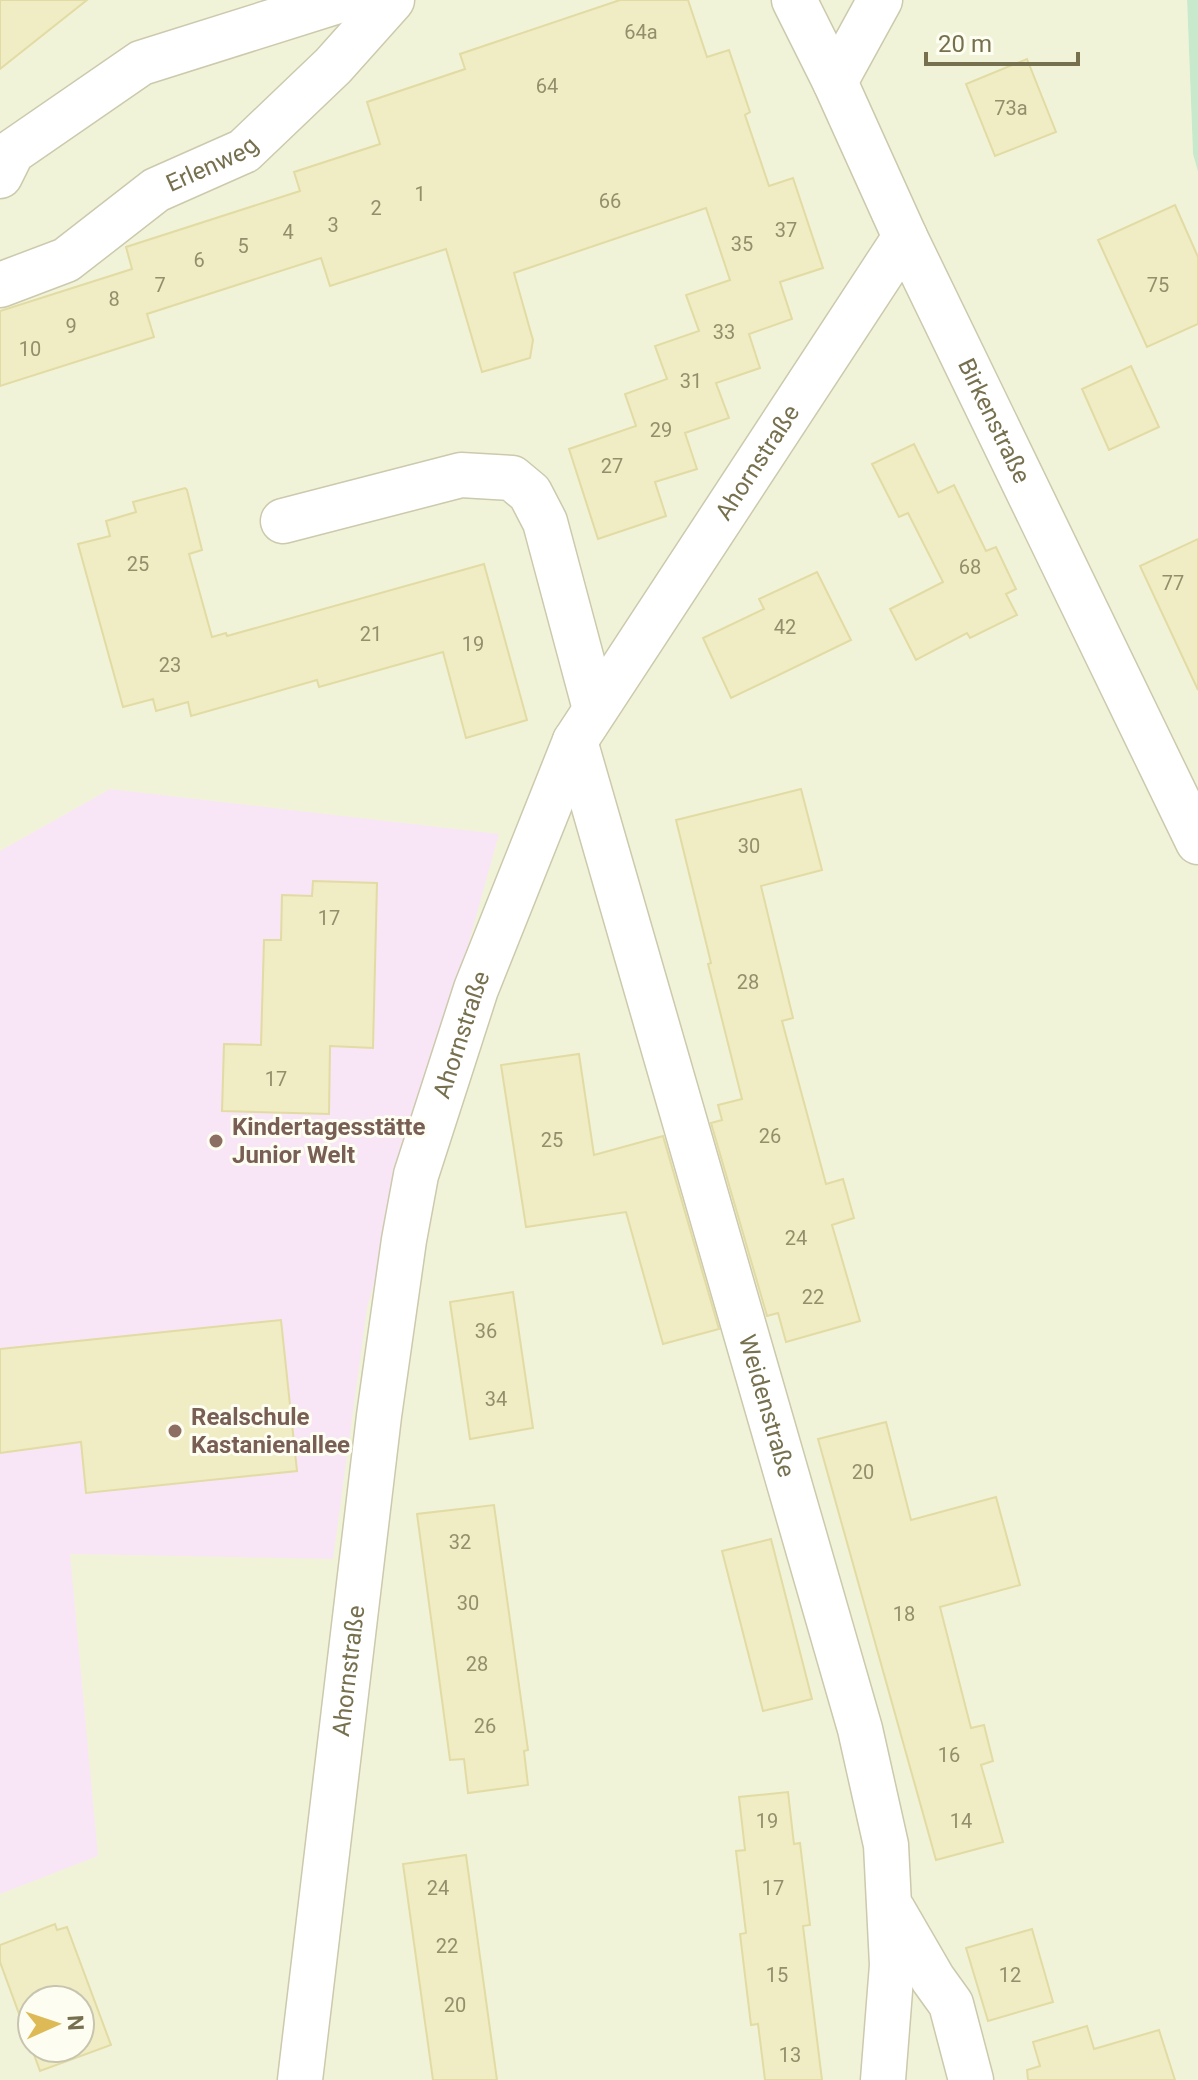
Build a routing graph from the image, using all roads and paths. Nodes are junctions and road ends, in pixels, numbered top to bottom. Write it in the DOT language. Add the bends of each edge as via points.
graph roads {
  1 [pos="341,0"];
  2 [pos="392,0"];
  3 [pos="794,0"];
  4 [pos="880,0"];
  5 [pos="835,82"];
  6 [pos="0,176"];
  7 [pos="905,237"];
  8 [pos="0,285"];
  9 [pos="283,521"];
  10 [pos="585,725"];
  11 [pos="1198,842"];
  12 [pos="889,1903"];
  13 [pos="300,2080"];
  14 [pos="883,2080"];
  15 [pos="971,2080"];
  1 -- 6 [label="street" via="141,63 12,152"];
  2 -- 8 [label="street, Erlenweg" via="333,66 244,151 156,190 66,260"];
  3 -- 5 [label="street, Birkenstraße"];
  4 -- 5 [label="street"];
  5 -- 7 [label="street, Birkenstraße"];
  7 -- 10 [label="street, Ahornstraße"];
  7 -- 11 [label="street, Birkenstraße"];
  9 -- 10 [label="street, Weidenstraße" via="461,475 512,478 530,493 545,522"];
  10 -- 12 [label="street, Weidenstraße" via="860,1729 886,1845"];
  10 -- 13 [label="street, Ahornstraße" via="476,989 416,1175 379,1416"];
  12 -- 14 [label="street, Weidenstraße" via="892,1965"];
  12 -- 15 [label="street" via="951,2004"];
}
